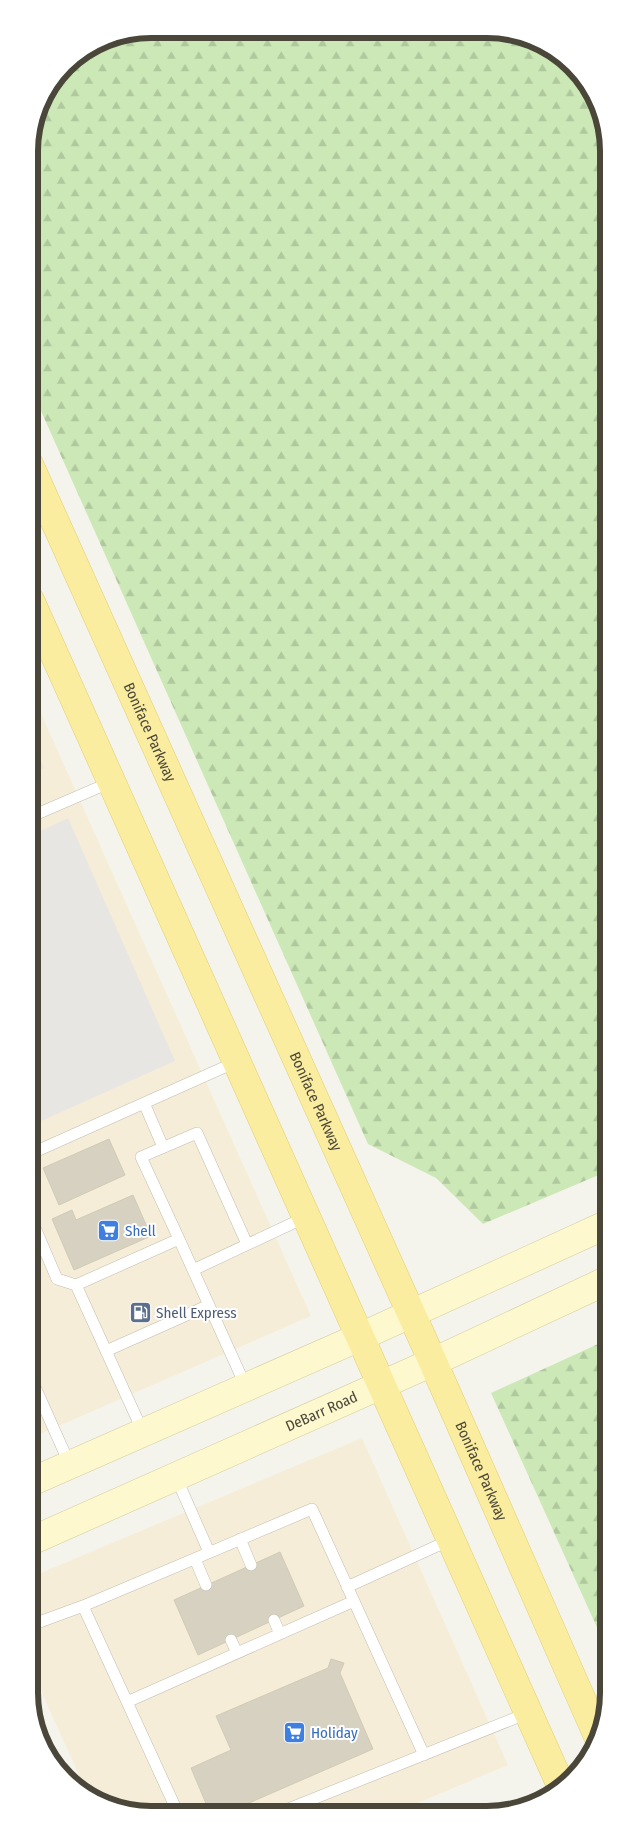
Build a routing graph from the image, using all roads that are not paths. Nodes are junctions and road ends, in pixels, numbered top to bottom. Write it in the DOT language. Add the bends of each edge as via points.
graph roads {
  1 [pos="38,482"];
  2 [pos="38,618"];
  3 [pos="111,782"];
  4 [pos="38,814"];
  5 [pos="236,1062"];
  6 [pos="144,1103"];
  7 [pos="163,1147"];
  8 [pos="38,1150"];
  9 [pos="306,1217"];
  10 [pos="600,1228"];
  11 [pos="38,1234"];
  12 [pos="179,1239"];
  13 [pos="247,1244"];
  14 [pos="193,1270"];
  15 [pos="600,1284"];
  16 [pos="76,1285"];
  17 [pos="209,1305"];
  18 [pos="411,1312"];
  19 [pos="360,1337"];
  20 [pos="106,1352"];
  21 [pos="433,1362"];
  22 [pos="246,1386"];
  23 [pos="380,1386"];
  24 [pos="38,1394"];
  25 [pos="143,1432"];
  26 [pos="70,1465"];
  27 [pos="176,1477"];
  28 [pos="38,1479"];
  29 [pos="38,1538"];
  30 [pos="240,1539"];
  31 [pos="450,1540"];
  32 [pos="209,1552"];
  33 [pos="195,1559"];
  34 [pos="251,1565"];
  35 [pos="206,1585"];
  36 [pos="347,1587"];
  37 [pos="354,1601"];
  38 [pos="83,1606"];
  39 [pos="274,1620"];
  40 [pos="38,1623"];
  41 [pos="280,1634"];
  42 [pos="231,1640"];
  43 [pos="237,1653"];
  44 [pos="127,1702"];
  45 [pos="528,1713"];
  46 [pos="595,1729"];
  47 [pos="424,1755"];
  48 [pos="559,1781"];
  49 [pos="175,1806"];
  50 [pos="296,1806"];
  1 -- 18 [label="main road, Boniface Parkway"];
  2 -- 3 [label="main road"];
  3 -- 4 [label="lane"];
  3 -- 5 [label="main road"];
  5 -- 6 [label="lane"];
  5 -- 9 [label="main road"];
  6 -- 7 [label="lane"];
  6 -- 8 [label="lane"];
  7 -- 12 [label="lane" via="141,1158"];
  7 -- 13 [label="lane" via="197,1133"];
  9 -- 13 [label="lane"];
  9 -- 19 [label="main road"];
  10 -- 18 [label="main road"];
  11 -- 16 [label="lane" via="58,1279"];
  12 -- 14 [label="lane"];
  12 -- 16 [label="lane"];
  13 -- 14 [label="lane"];
  14 -- 17 [label="lane"];
  15 -- 21 [label="main road, DeBarr Road"];
  16 -- 20 [label="lane"];
  17 -- 20 [label="lane"];
  17 -- 22 [label="lane"];
  18 -- 19 [label="main road"];
  18 -- 21 [label="main road, Boniface Parkway"];
  19 -- 22 [label="main road"];
  19 -- 23 [label="main road"];
  20 -- 25 [label="lane"];
  21 -- 23 [label="main road, DeBarr Road"];
  21 -- 46 [label="main road, Boniface Parkway"];
  22 -- 25 [label="main road"];
  23 -- 27 [label="main road, DeBarr Road"];
  23 -- 31 [label="main road"];
  24 -- 26 [label="lane"];
  25 -- 26 [label="main road"];
  26 -- 28 [label="main road"];
  27 -- 29 [label="main road, DeBarr Road"];
  27 -- 32 [label="lane"];
  30 -- 32 [label="lane"];
  30 -- 34 [label="lane"];
  30 -- 36 [label="lane" via="312,1509"];
  31 -- 36 [label="lane"];
  31 -- 45 [label="main road"];
  32 -- 33 [label="lane"];
  33 -- 35 [label="lane"];
  33 -- 38 [label="lane"];
  36 -- 37 [label="lane"];
  37 -- 41 [label="lane"];
  37 -- 47 [label="lane"];
  38 -- 40 [label="lane"];
  38 -- 44 [label="lane"];
  39 -- 41 [label="lane"];
  41 -- 43 [label="lane"];
  42 -- 43 [label="lane"];
  43 -- 44 [label="lane"];
  44 -- 49 [label="lane"];
  45 -- 47 [label="lane"];
  45 -- 48 [label="main road"];
  47 -- 50 [label="lane"];
}
